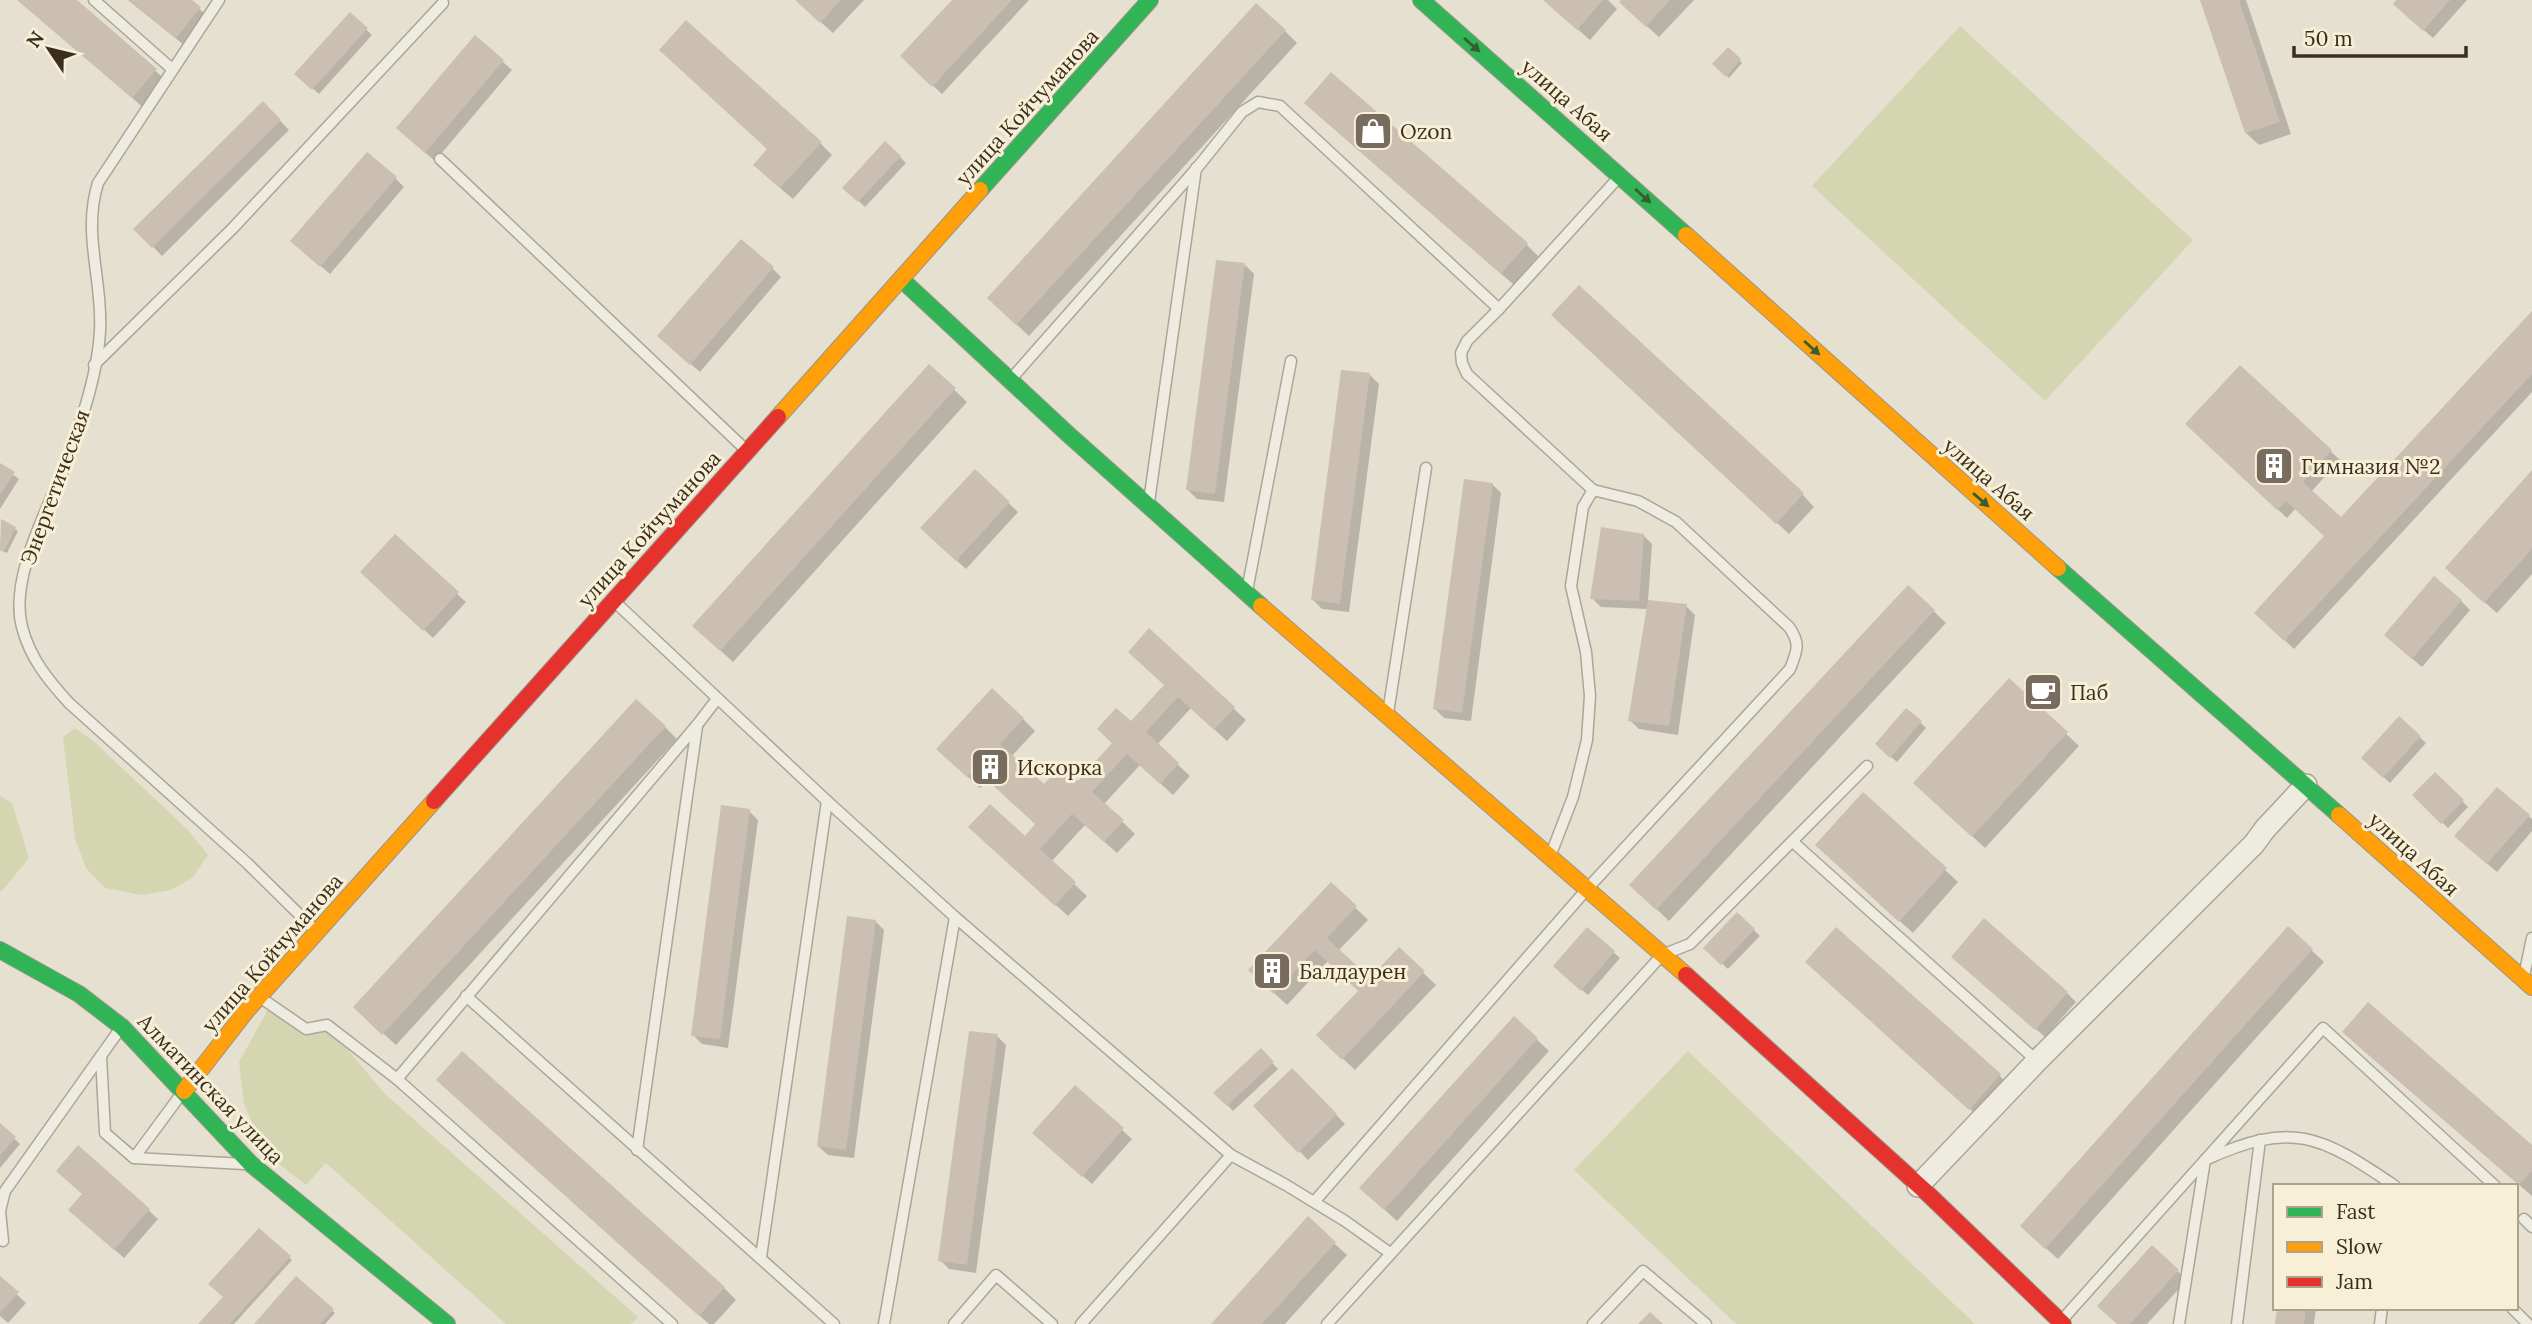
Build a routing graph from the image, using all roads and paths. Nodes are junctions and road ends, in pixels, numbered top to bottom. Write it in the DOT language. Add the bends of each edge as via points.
graph roads {
  1 [pos="94,0"];
  2 [pos="205,0"];
  3 [pos="1150,0"];
  4 [pos="1421,0"];
  5 [pos="443,3"];
  6 [pos="217,4"];
  7 [pos="172,69"];
  8 [pos="440,159"];
  9 [pos="1196,168"];
  10 [pos="1620,175"];
  11 [pos="901,279"];
  12 [pos="1499,309"];
  13 [pos="1291,361"];
  14 [pos="94,365"];
  15 [pos="1009,381"];
  16 [pos="747,451"];
  17 [pos="1426,468"];
  18 [pos="1593,491"];
  19 [pos="1148,505"];
  20 [pos="1247,593"];
  21 [pos="613,600"];
  22 [pos="717,699"];
  23 [pos="1388,715"];
  24 [pos="697,725"];
  25 [pos="1867,766"];
  26 [pos="2306,785"];
  27 [pos="827,802"];
  28 [pos="1793,842"];
  29 [pos="1550,857"];
  30 [pos="1587,889"];
  31 [pos="955,917"];
  32 [pos="317,932"];
  33 [pos="2532,938"];
  34 [pos="0,950"];
  35 [pos="1662,955"];
  36 [pos="2528,983"];
  37 [pos="259,996"];
  38 [pos="466,996"];
  39 [pos="122,1027"];
  40 [pos="101,1056"];
  41 [pos="2038,1061"];
  42 [pos="397,1079"];
  43 [pos="184,1091"];
  44 [pos="2260,1140"];
  45 [pos="637,1150"];
  46 [pos="1231,1155"];
  47 [pos="134,1158"];
  48 [pos="2205,1160"];
  49 [pos="251,1164"];
  50 [pos="2392,1184"];
  51 [pos="2493,1184"];
  52 [pos="1918,1186"];
  53 [pos="1314,1202"];
  54 [pos="3,1241"];
  55 [pos="1390,1253"];
  56 [pos="761,1257"];
  57 [pos="2514,1310"];
  58 [pos="2062,1323"];
  59 [pos="447,1324"];
  60 [pos="672,1324"];
  61 [pos="834,1324"];
  62 [pos="884,1324"];
  63 [pos="954,1324"];
  64 [pos="1052,1324"];
  65 [pos="1081,1324"];
  66 [pos="1326,1324"];
  67 [pos="1593,1324"];
  68 [pos="1706,1324"];
  69 [pos="2179,1324"];
  70 [pos="2237,1324"];
  71 [pos="2528,1324"];
  1 -- 7 [label="lane"];
  2 -- 6 [label="lane"];
  3 -- 11 [label="street, улица Койчуманова"];
  4 -- 10 [label="street, улица Абая, one-way"];
  5 -- 14 [label="lane" via="233,228"];
  6 -- 7 [label="lane, Энергетическая"];
  7 -- 14 [label="lane, Энергетическая" via="98,183 91,204 100,331"];
  8 -- 16 [label="lane"];
  9 -- 12 [label="lane" via="1242,113 1258,102 1280,106"];
  9 -- 15 [label="lane"];
  9 -- 19 [label="lane"];
  10 -- 12 [label="lane"];
  10 -- 26 [label="street, улица Абая, one-way"];
  11 -- 15 [label="street"];
  11 -- 16 [label="street, улица Койчуманова"];
  12 -- 18 [label="lane" via="1467,341 1461,363 1467,374"];
  13 -- 20 [label="lane"];
  14 -- 32 [label="lane, Энергетическая" via="72,449 25,564 21,625 30,650 44,677 69,703"];
  15 -- 19 [label="street"];
  16 -- 21 [label="street, улица Койчуманова"];
  17 -- 23 [label="lane"];
  18 -- 29 [label="lane" via="1583,507 1571,586 1586,652 1587,740 1573,797"];
  18 -- 30 [label="lane" via="1638,501 1676,522 1789,627 1797,638 1797,652 1790,669"];
  19 -- 20 [label="street"];
  20 -- 23 [label="street"];
  21 -- 22 [label="lane"];
  21 -- 32 [label="street, улица Койчуманова"];
  22 -- 24 [label="lane"];
  22 -- 27 [label="lane"];
  23 -- 29 [label="street"];
  24 -- 38 [label="lane"];
  24 -- 45 [label="lane"];
  25 -- 28 [label="lane"];
  26 -- 36 [label="street, улица Абая"];
  26 -- 41 [label="street" via="2254,845"];
  27 -- 31 [label="lane"];
  27 -- 56 [label="lane"];
  28 -- 35 [label="lane" via="1690,944"];
  28 -- 41 [label="lane"];
  29 -- 30 [label="street"];
  30 -- 35 [label="street"];
  30 -- 53 [label="lane"];
  31 -- 46 [label="lane"];
  31 -- 62 [label="lane"];
  32 -- 37 [label="street, улица Койчуманова"];
  33 -- 36 [label="lane"];
  34 -- 39 [label="street, Алматинская улица" via="79,994"];
  35 -- 52 [label="street"];
  35 -- 55 [label="lane"];
  37 -- 42 [label="lane" via="306,1029 327,1025"];
  37 -- 43 [label="street, улица Койчуманова"];
  38 -- 42 [label="lane"];
  38 -- 45 [label="lane"];
  39 -- 40 [label="lane"];
  39 -- 43 [label="street, Алматинская улица"];
  40 -- 47 [label="lane" via="105,1133"];
  40 -- 54 [label="lane" via="5,1191 0,1211"];
  41 -- 52 [label="street"];
  42 -- 60 [label="lane"];
  43 -- 47 [label="lane"];
  43 -- 49 [label="street, Алматинская улица"];
  44 -- 48 [label="lane"];
  44 -- 50 [label="lane" via="2304,1137 2361,1163"];
  44 -- 70 [label="lane"];
  45 -- 56 [label="lane"];
  46 -- 53 [label="lane"];
  46 -- 65 [label="lane"];
  47 -- 49 [label="lane"];
  48 -- 51 [label="lane" via="2323,1028"];
  48 -- 58 [label="lane"];
  48 -- 69 [label="lane"];
  49 -- 59 [label="street, Алматинская улица"];
  52 -- 58 [label="street"];
  53 -- 55 [label="lane"];
  55 -- 66 [label="lane"];
  56 -- 61 [label="lane"];
  57 -- 71 [label="lane"];
  63 -- 64 [label="lane" via="996,1275"];
  67 -- 68 [label="lane" via="1643,1270"];
}
